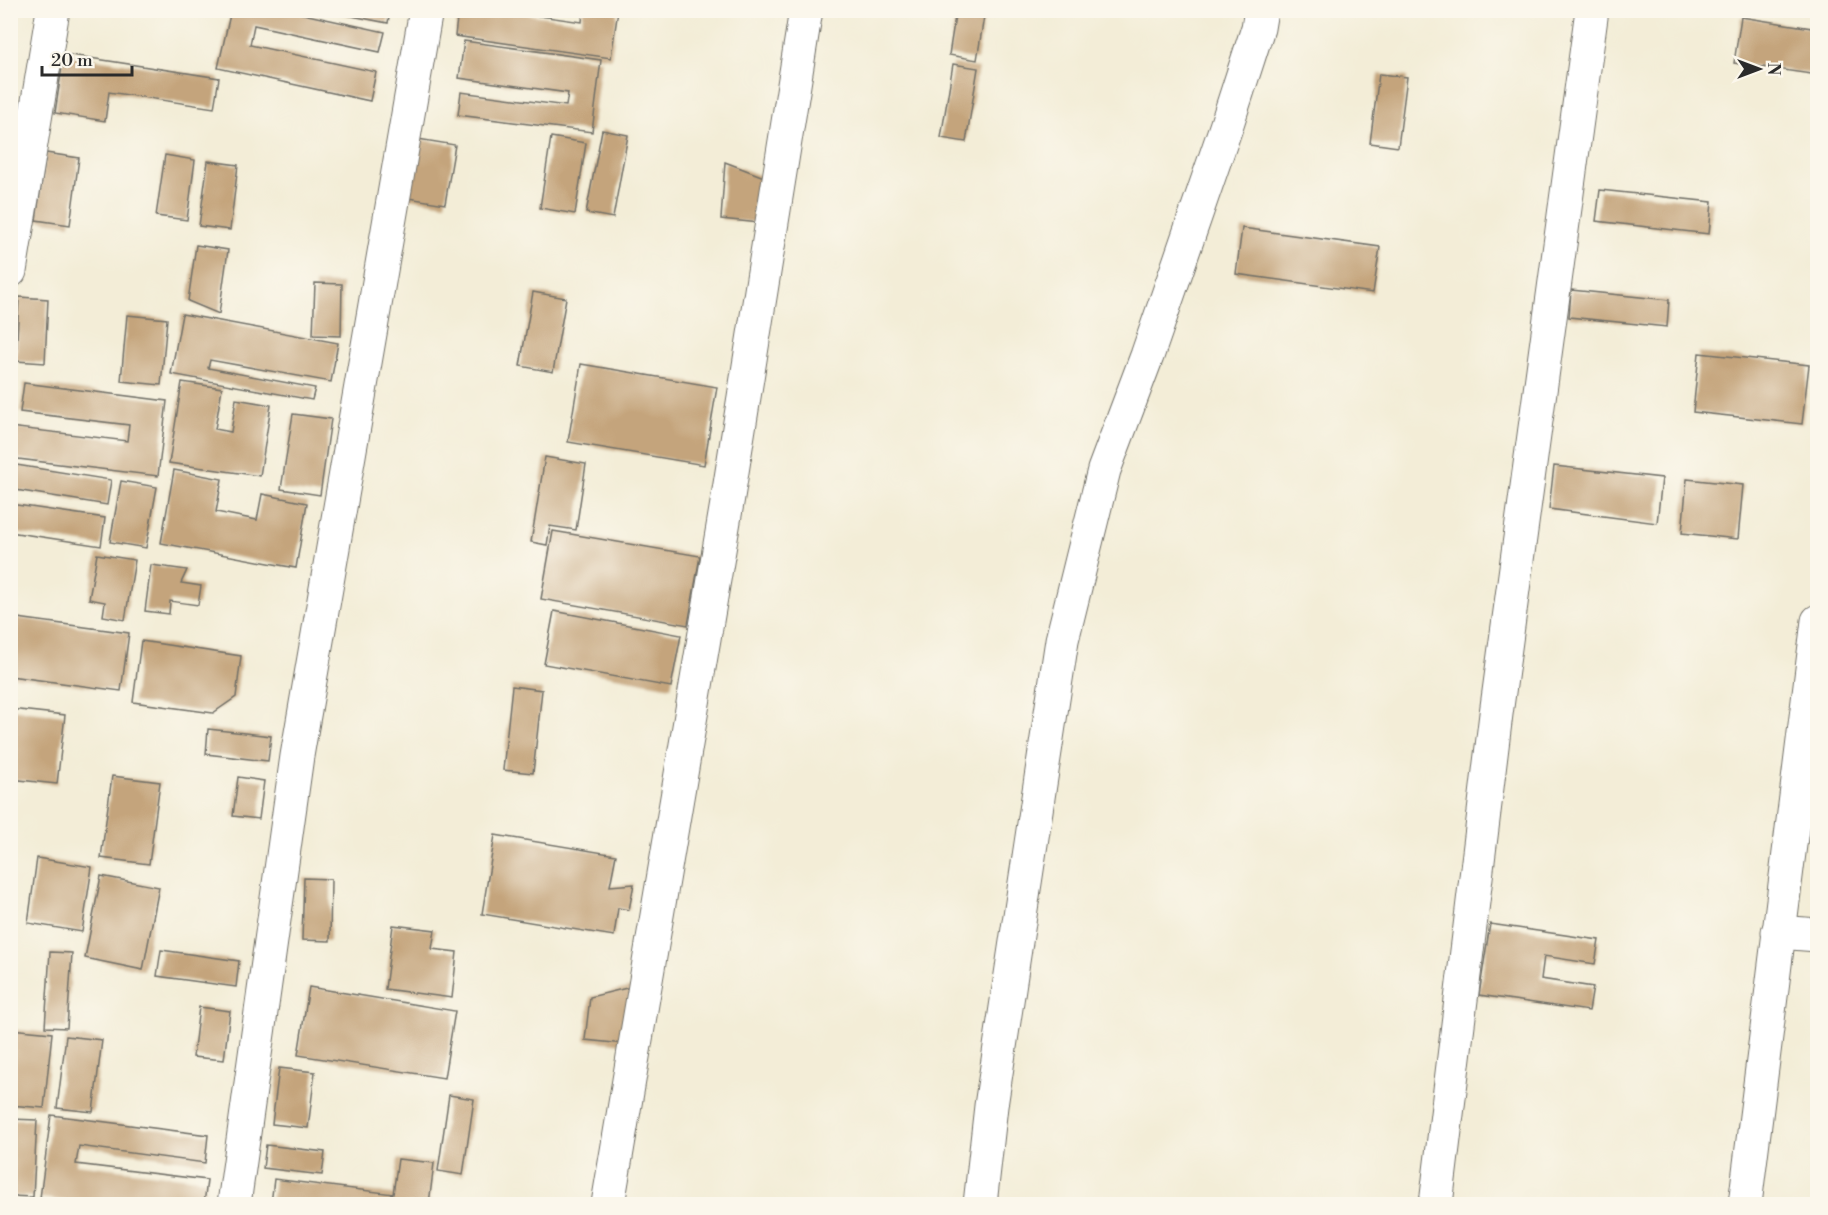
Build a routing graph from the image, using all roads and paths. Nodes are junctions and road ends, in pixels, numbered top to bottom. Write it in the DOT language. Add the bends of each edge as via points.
graph roads {
  1 [pos="53,10"];
  2 [pos="426,10"];
  3 [pos="806,10"];
  4 [pos="1261,10"];
  5 [pos="1592,10"];
  6 [pos="10,271"];
  7 [pos="1818,621"];
  8 [pos="1815,656"];
  9 [pos="1778,932"];
  10 [pos="1818,936"];
  11 [pos="234,1204"];
  12 [pos="608,1204"];
  13 [pos="980,1204"];
  14 [pos="1436,1204"];
  15 [pos="1745,1204"];
  1 -- 6 [label="street"];
  2 -- 11 [label="street" via="297,756"];
  3 -- 12 [label="street" via="728,503"];
  4 -- 13 [label="street" via="1226,127 1104,470 1062,640 991,1106"];
  5 -- 14 [label="street" via="1496,714"];
  7 -- 8 [label="street"];
  8 -- 9 [label="street"];
  9 -- 10 [label="street"];
  9 -- 15 [label="street"];
}
